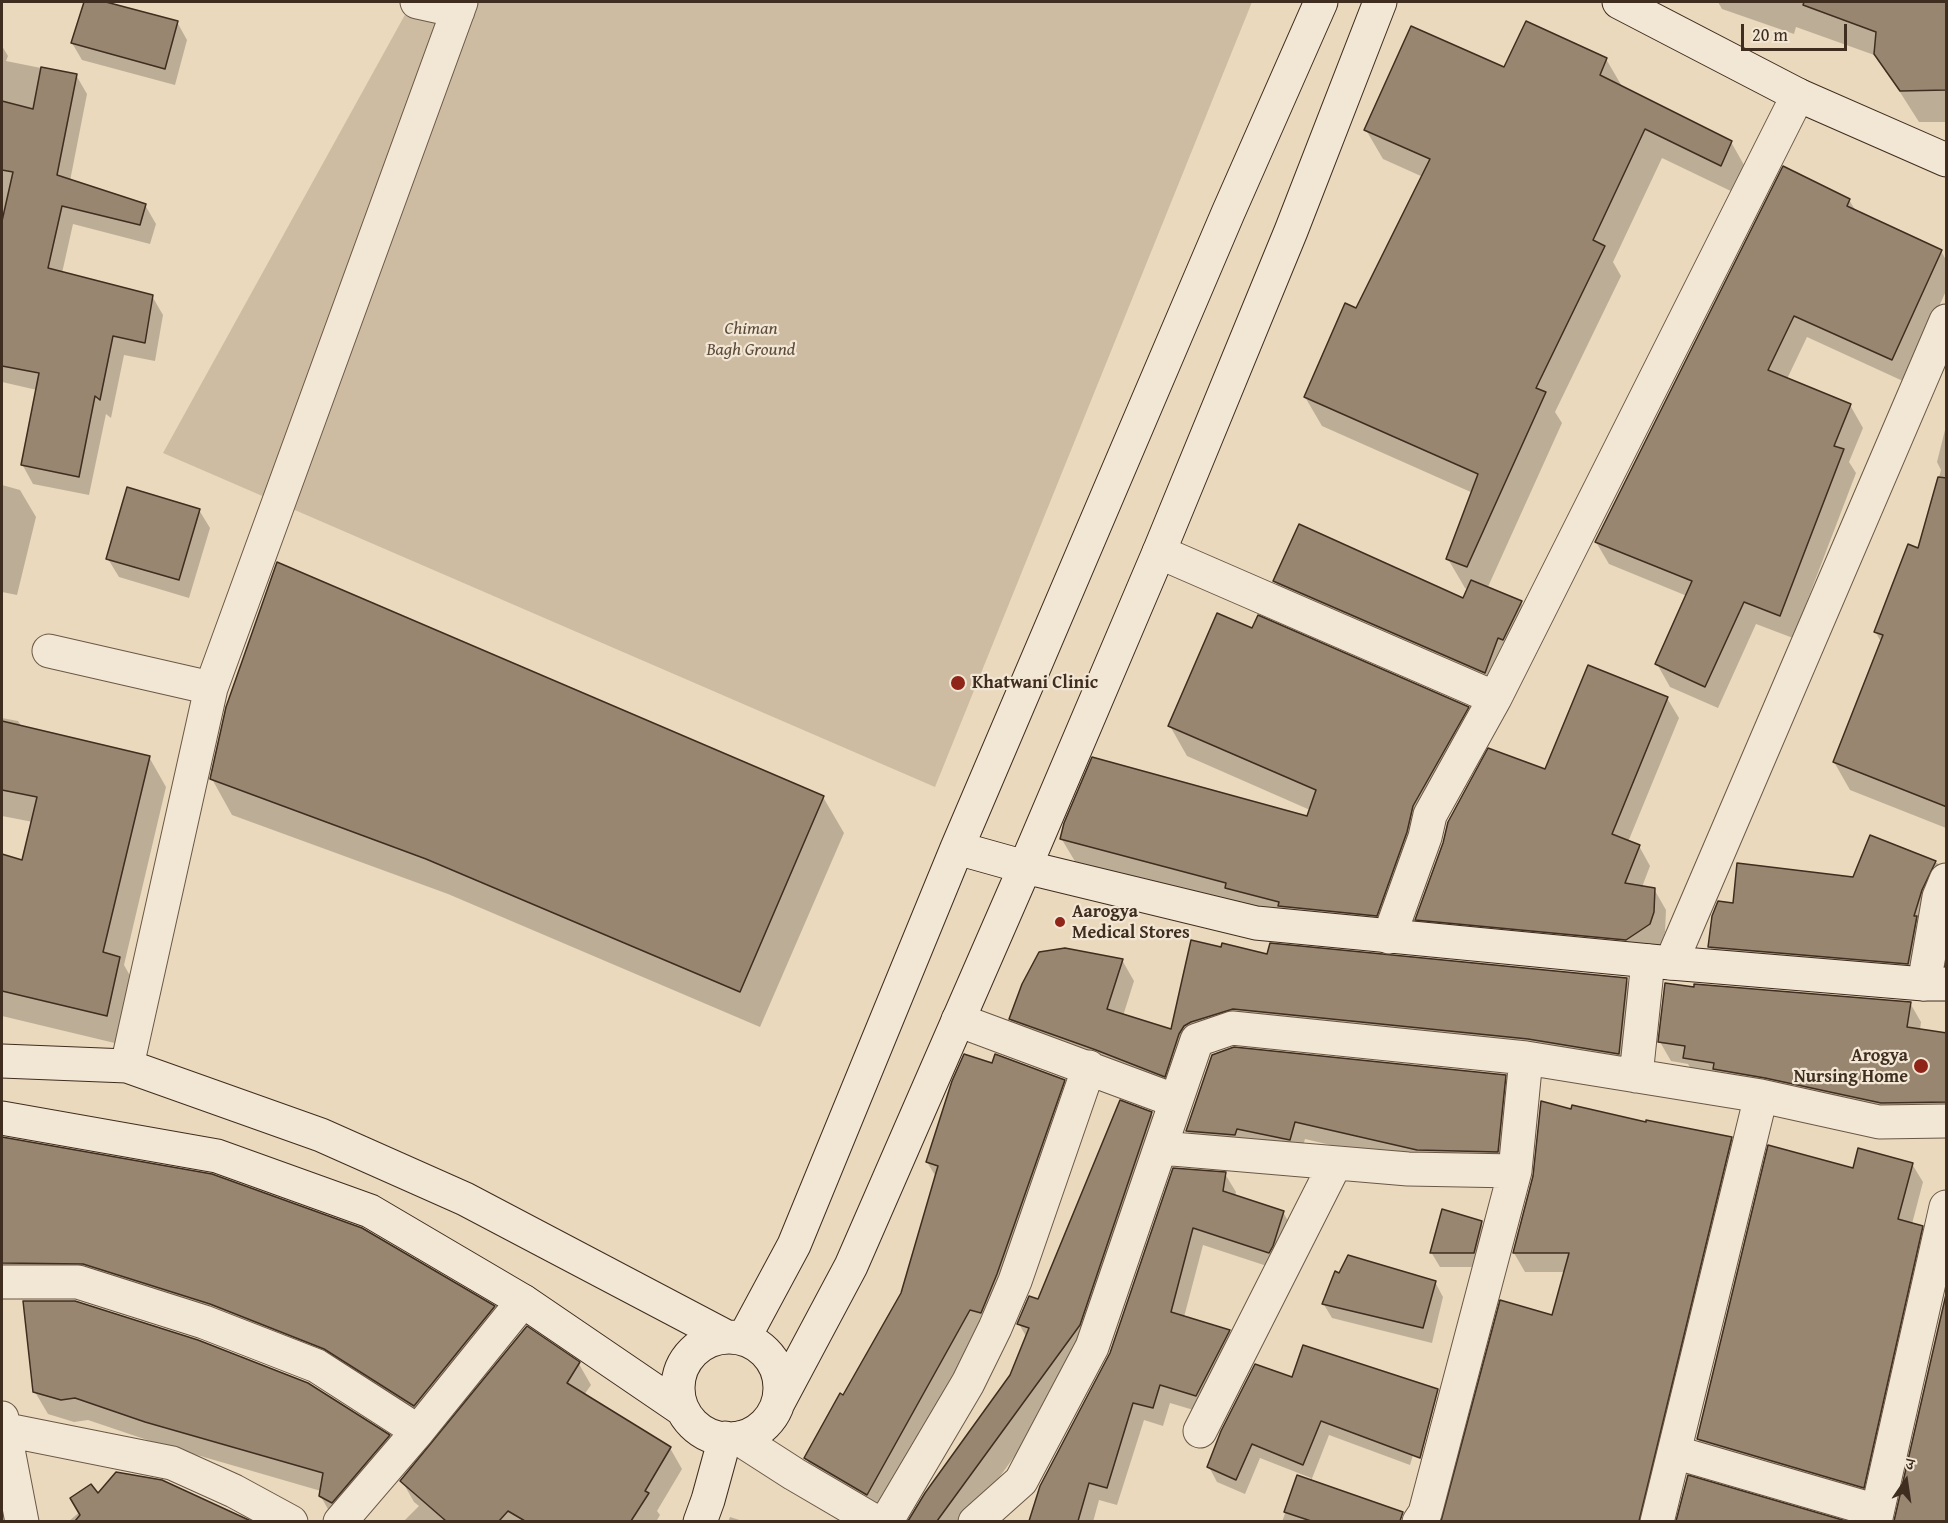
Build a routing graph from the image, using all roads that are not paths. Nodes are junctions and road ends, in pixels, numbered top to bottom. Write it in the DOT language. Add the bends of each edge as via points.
graph roads {
  1 [pos="417,2"];
  2 [pos="1321,2"];
  3 [pos="1380,2"];
  4 [pos="1618,2"];
  5 [pos="459,6"];
  6 [pos="1798,95"];
  7 [pos="1947,160"];
  8 [pos="1947,321"];
  9 [pos="1934,383"];
  10 [pos="1159,552"];
  11 [pos="49,651"];
  12 [pos="211,688"];
  13 [pos="1495,698"];
  14 [pos="957,848"];
  15 [pos="1025,867"];
  16 [pos="1947,880"];
  17 [pos="1389,937"];
  18 [pos="1660,962"];
  19 [pos="1935,984"];
  20 [pos="958,1020"];
  21 [pos="1526,1058"];
  22 [pos="2,1061"];
  23 [pos="127,1066"];
  24 [pos="1089,1067"];
  25 [pos="1636,1076"];
  26 [pos="1761,1096"];
  27 [pos="1176,1101"];
  28 [pos="2,1118"];
  29 [pos="1947,1122"];
  30 [pos="1161,1148"];
  31 [pos="1335,1164"];
  32 [pos="1515,1171"];
  33 [pos="1947,1207"];
  34 [pos="2,1282"];
  35 [pos="523,1301"];
  36 [pos="734,1337"];
  37 [pos="778,1403"];
  38 [pos="683,1410"];
  39 [pos="2,1426"];
  40 [pos="418,1431"];
  41 [pos="1200,1431"];
  42 [pos="732,1438"];
  43 [pos="1674,1452"];
  44 [pos="1876,1516"];
  45 [pos="22,1521"];
  46 [pos="291,1521"];
  47 [pos="340,1521"];
  48 [pos="700,1521"];
  49 [pos="876,1521"];
  50 [pos="886,1521"];
  51 [pos="975,1521"];
  52 [pos="1419,1521"];
  53 [pos="1657,1521"];
  1 -- 5 [label="street"];
  2 -- 14 [label="street"];
  3 -- 10 [label="street"];
  4 -- 6 [label="street"];
  5 -- 12 [label="street"];
  6 -- 7 [label="street"];
  6 -- 13 [label="street"];
  8 -- 9 [label="street"];
  9 -- 18 [label="street"];
  10 -- 13 [label="street"];
  10 -- 15 [label="street"];
  11 -- 12 [label="street"];
  12 -- 23 [label="street"];
  13 -- 17 [label="street" via="1430,815"];
  14 -- 15 [label="street"];
  14 -- 36 [label="street" via="794,1245"];
  15 -- 17 [label="street" via="1256,923"];
  15 -- 20 [label="street"];
  16 -- 19 [label="street" via="1939,897"];
  17 -- 18 [label="street"];
  18 -- 19 [label="street"];
  18 -- 25 [label="street"];
  20 -- 24 [label="street"];
  20 -- 37 [label="street" via="851,1266"];
  21 -- 25 [label="street"];
  21 -- 27 [label="street" via="1232,1028 1197,1040"];
  21 -- 32 [label="street"];
  22 -- 23 [label="street"];
  23 -- 36 [label="street" via="321,1135 455,1194"];
  24 -- 27 [label="street"];
  24 -- 50 [label="street" via="995,1328 968,1383"];
  25 -- 26 [label="street"];
  26 -- 29 [label="street" via="1880,1122"];
  26 -- 43 [label="street"];
  27 -- 30 [label="street"];
  28 -- 35 [label="street" via="217,1155 370,1211"];
  30 -- 31 [label="street"];
  30 -- 51 [label="street" via="1092,1347 1021,1480"];
  31 -- 32 [label="street"];
  31 -- 41 [label="street"];
  32 -- 52 [label="street" via="1425,1513"];
  33 -- 44 [label="street"];
  34 -- 40 [label="street" via="78,1282 204,1322 317,1366"];
  35 -- 38 [label="street"];
  35 -- 40 [label="street"];
  36 -- 37 [label="street" via="758,1345 770,1356 778,1371"];
  36 -- 38 [label="street" via="709,1340 684,1362 678,1378"];
  37 -- 42 [label="street" via="763,1426 752,1434"];
  38 -- 42 [label="street" via="700,1430"];
  39 -- 45 [label="street"];
  39 -- 46 [label="street" via="172,1463"];
  40 -- 47 [label="street"];
  42 -- 48 [label="street"];
  42 -- 49 [label="street"];
  43 -- 44 [label="street"];
  43 -- 53 [label="street"];
}
